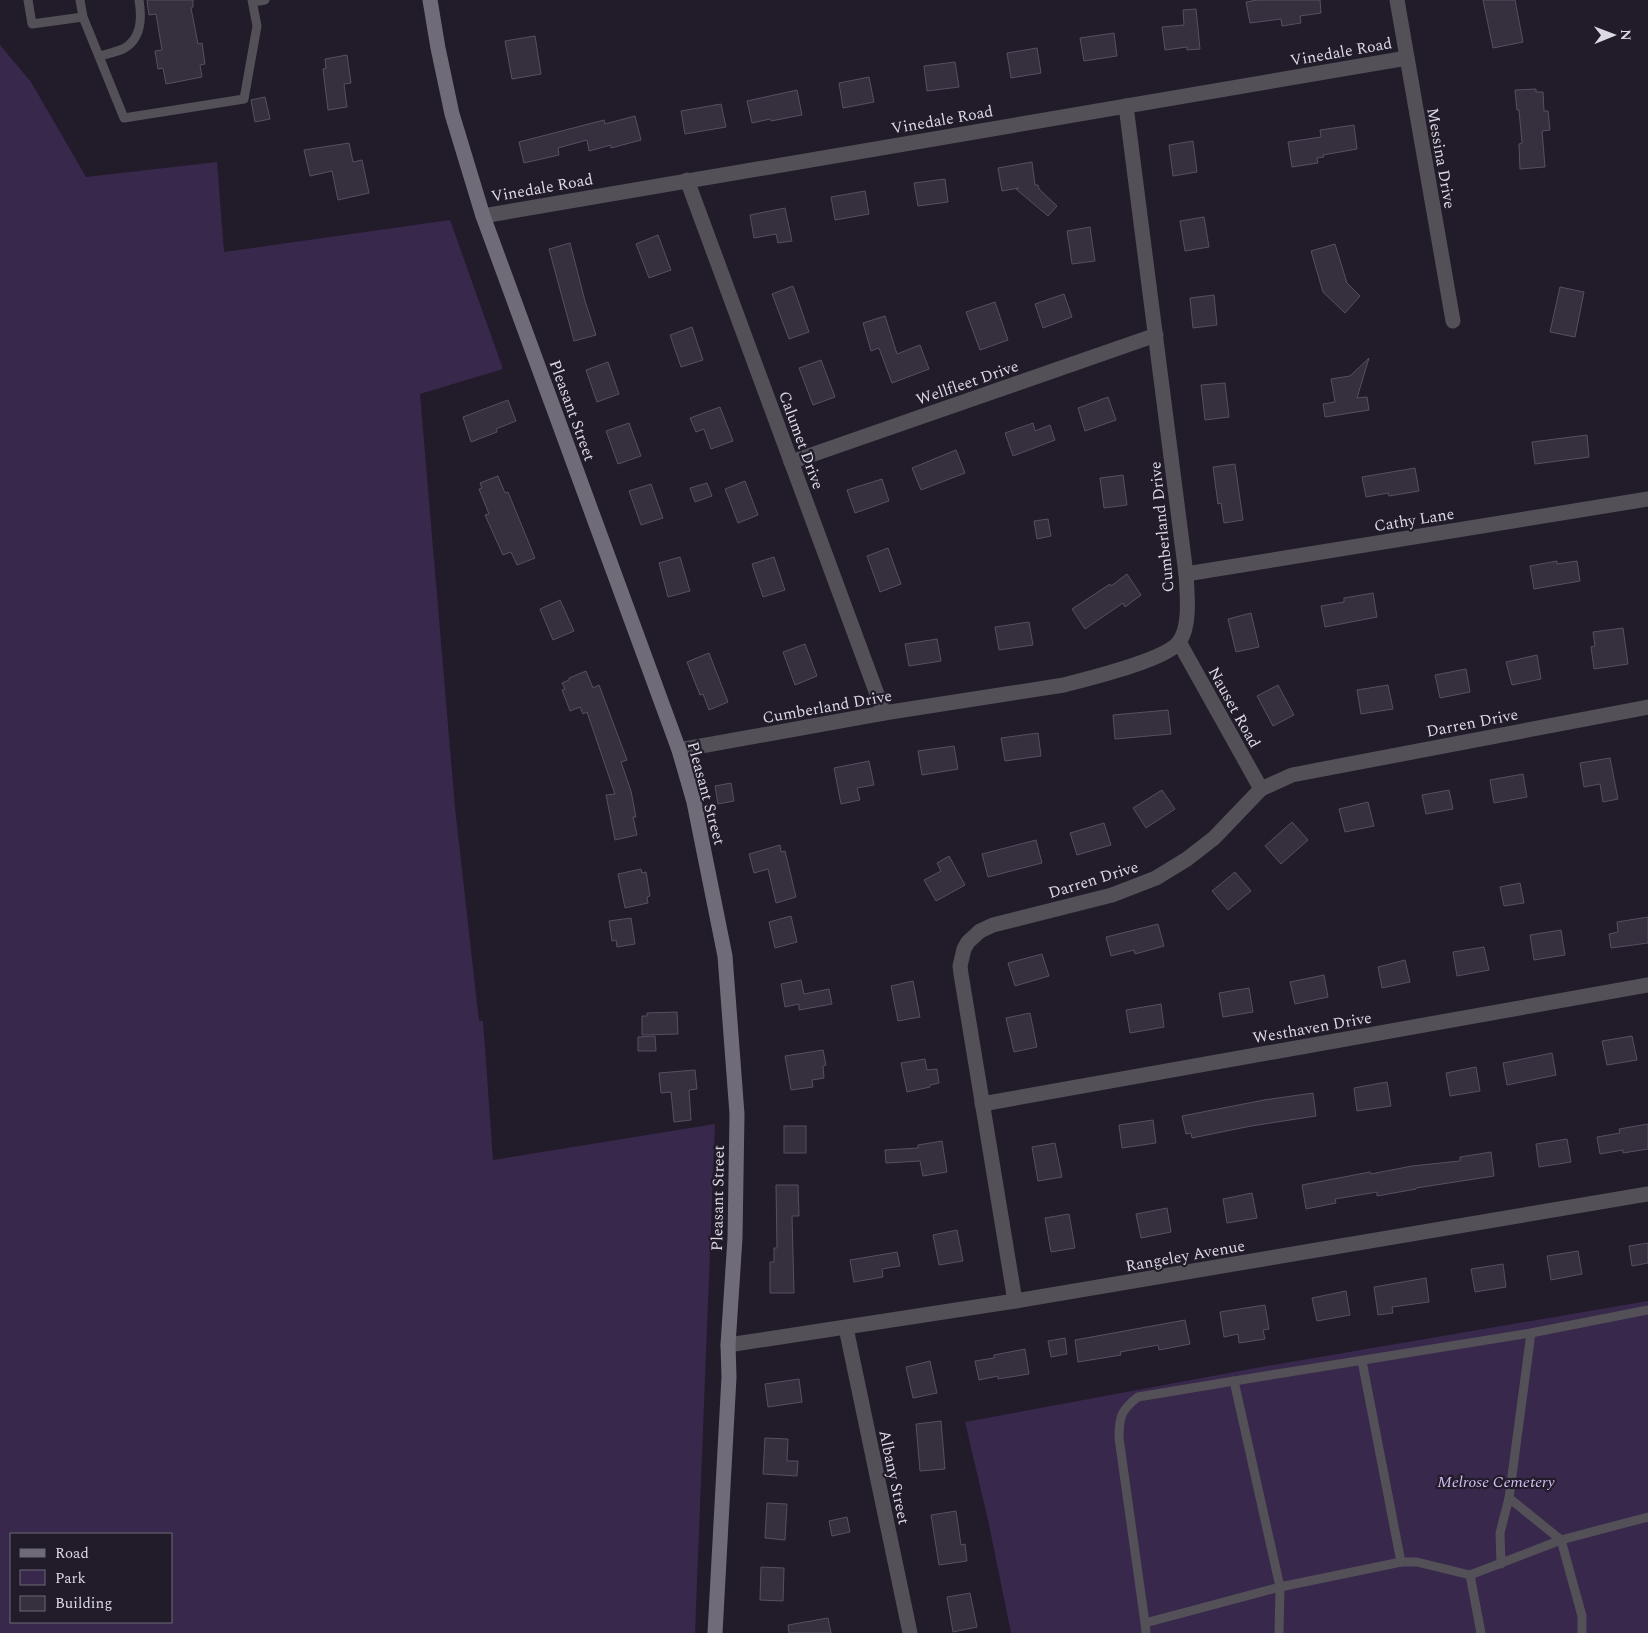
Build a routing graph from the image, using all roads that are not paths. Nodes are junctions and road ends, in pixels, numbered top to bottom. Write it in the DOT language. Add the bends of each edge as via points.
graph roads {
  1 [pos="28,0"];
  2 [pos="80,0"];
  3 [pos="139,0"];
  4 [pos="265,0"];
  5 [pos="430,0"];
  6 [pos="1397,0"];
  7 [pos="252,1"];
  8 [pos="83,16"];
  9 [pos="100,56"];
  10 [pos="1407,58"];
  11 [pos="1126,106"];
  12 [pos="686,180"];
  13 [pos="483,216"];
  14 [pos="1453,322"];
  15 [pos="1156,335"];
  16 [pos="791,462"];
  17 [pos="1648,499"];
  18 [pos="1186,574"];
  19 [pos="1179,642"];
  20 [pos="1648,707"];
  21 [pos="884,713"];
  22 [pos="679,750"];
  23 [pos="1262,789"];
  24 [pos="1648,985"];
  25 [pos="982,1104"];
  26 [pos="1648,1194"];
  27 [pos="1015,1302"];
  28 [pos="1648,1310"];
  29 [pos="846,1328"];
  30 [pos="1530,1333"];
  31 [pos="728,1345"];
  32 [pos="1362,1361"];
  33 [pos="1234,1381"];
  34 [pos="1509,1498"];
  35 [pos="1648,1517"];
  36 [pos="1561,1540"];
  37 [pos="1401,1562"];
  38 [pos="1501,1564"];
  39 [pos="1470,1575"];
  40 [pos="1280,1587"];
  41 [pos="1146,1628"];
  42 [pos="715,1633"];
  43 [pos="910,1633"];
  44 [pos="1279,1633"];
  45 [pos="1481,1633"];
  46 [pos="1582,1633"];
  1 -- 8 [label="lane" via="32,24"];
  2 -- 8 [label="lane"];
  3 -- 9 [label="lane" via="140,27 134,40 123,49"];
  4 -- 7 [label="lane"];
  5 -- 13 [label="main road, Pleasant Street" via="452,114"];
  6 -- 10 [label="street, Messina Drive"];
  7 -- 9 [label="lane" via="257,26 244,99 124,118"];
  8 -- 9 [label="lane"];
  10 -- 11 [label="street, Vinedale Road"];
  10 -- 14 [label="street, Messina Drive"];
  11 -- 12 [label="street, Vinedale Road"];
  11 -- 15 [label="street, Cumberland Drive"];
  12 -- 13 [label="street, Vinedale Road"];
  12 -- 16 [label="street, Calumet Drive"];
  13 -- 22 [label="main road, Pleasant Street"];
  15 -- 16 [label="street, Wellfleet Drive"];
  15 -- 18 [label="street, Cumberland Drive"];
  16 -- 21 [label="street, Calumet Drive"];
  17 -- 18 [label="street, Cathy Lane"];
  18 -- 19 [label="street, Cumberland Drive" via="1187,610"];
  19 -- 21 [label="street, Cumberland Drive" via="1155,657 1085,680"];
  19 -- 23 [label="street, Nauset Road"];
  20 -- 23 [label="street, Darren Drive" via="1305,771"];
  21 -- 22 [label="street, Cumberland Drive"];
  22 -- 31 [label="main road, Pleasant Street" via="696,811 726,965 737,1114 735,1238"];
  23 -- 25 [label="street, Darren Drive" via="1214,838 1156,878 1112,895 993,925 968,942 962,957 961,974"];
  24 -- 25 [label="street, Westhaven Drive"];
  25 -- 27 [label="street, Darren Drive"];
  26 -- 27 [label="street, Rangeley Avenue"];
  27 -- 29 [label="street, Rangeley Avenue"];
  28 -- 30 [label="lane"];
  29 -- 31 [label="street, Rangeley Avenue"];
  29 -- 43 [label="street, Albany Street"];
  30 -- 32 [label="lane"];
  30 -- 34 [label="lane"];
  31 -- 42 [label="main road, Pleasant Street"];
  32 -- 33 [label="lane"];
  32 -- 37 [label="lane"];
  33 -- 40 [label="lane"];
  33 -- 41 [label="lane" via="1138,1397 1122,1412 1119,1438"];
  34 -- 36 [label="lane"];
  34 -- 38 [label="lane" via="1500,1533"];
  35 -- 36 [label="lane"];
  36 -- 38 [label="lane"];
  36 -- 46 [label="lane" via="1582,1616"];
  37 -- 39 [label="lane" via="1417,1562"];
  37 -- 40 [label="lane"];
  38 -- 39 [label="lane"];
  39 -- 45 [label="lane"];
  40 -- 41 [label="lane"];
  40 -- 44 [label="lane"];
}
